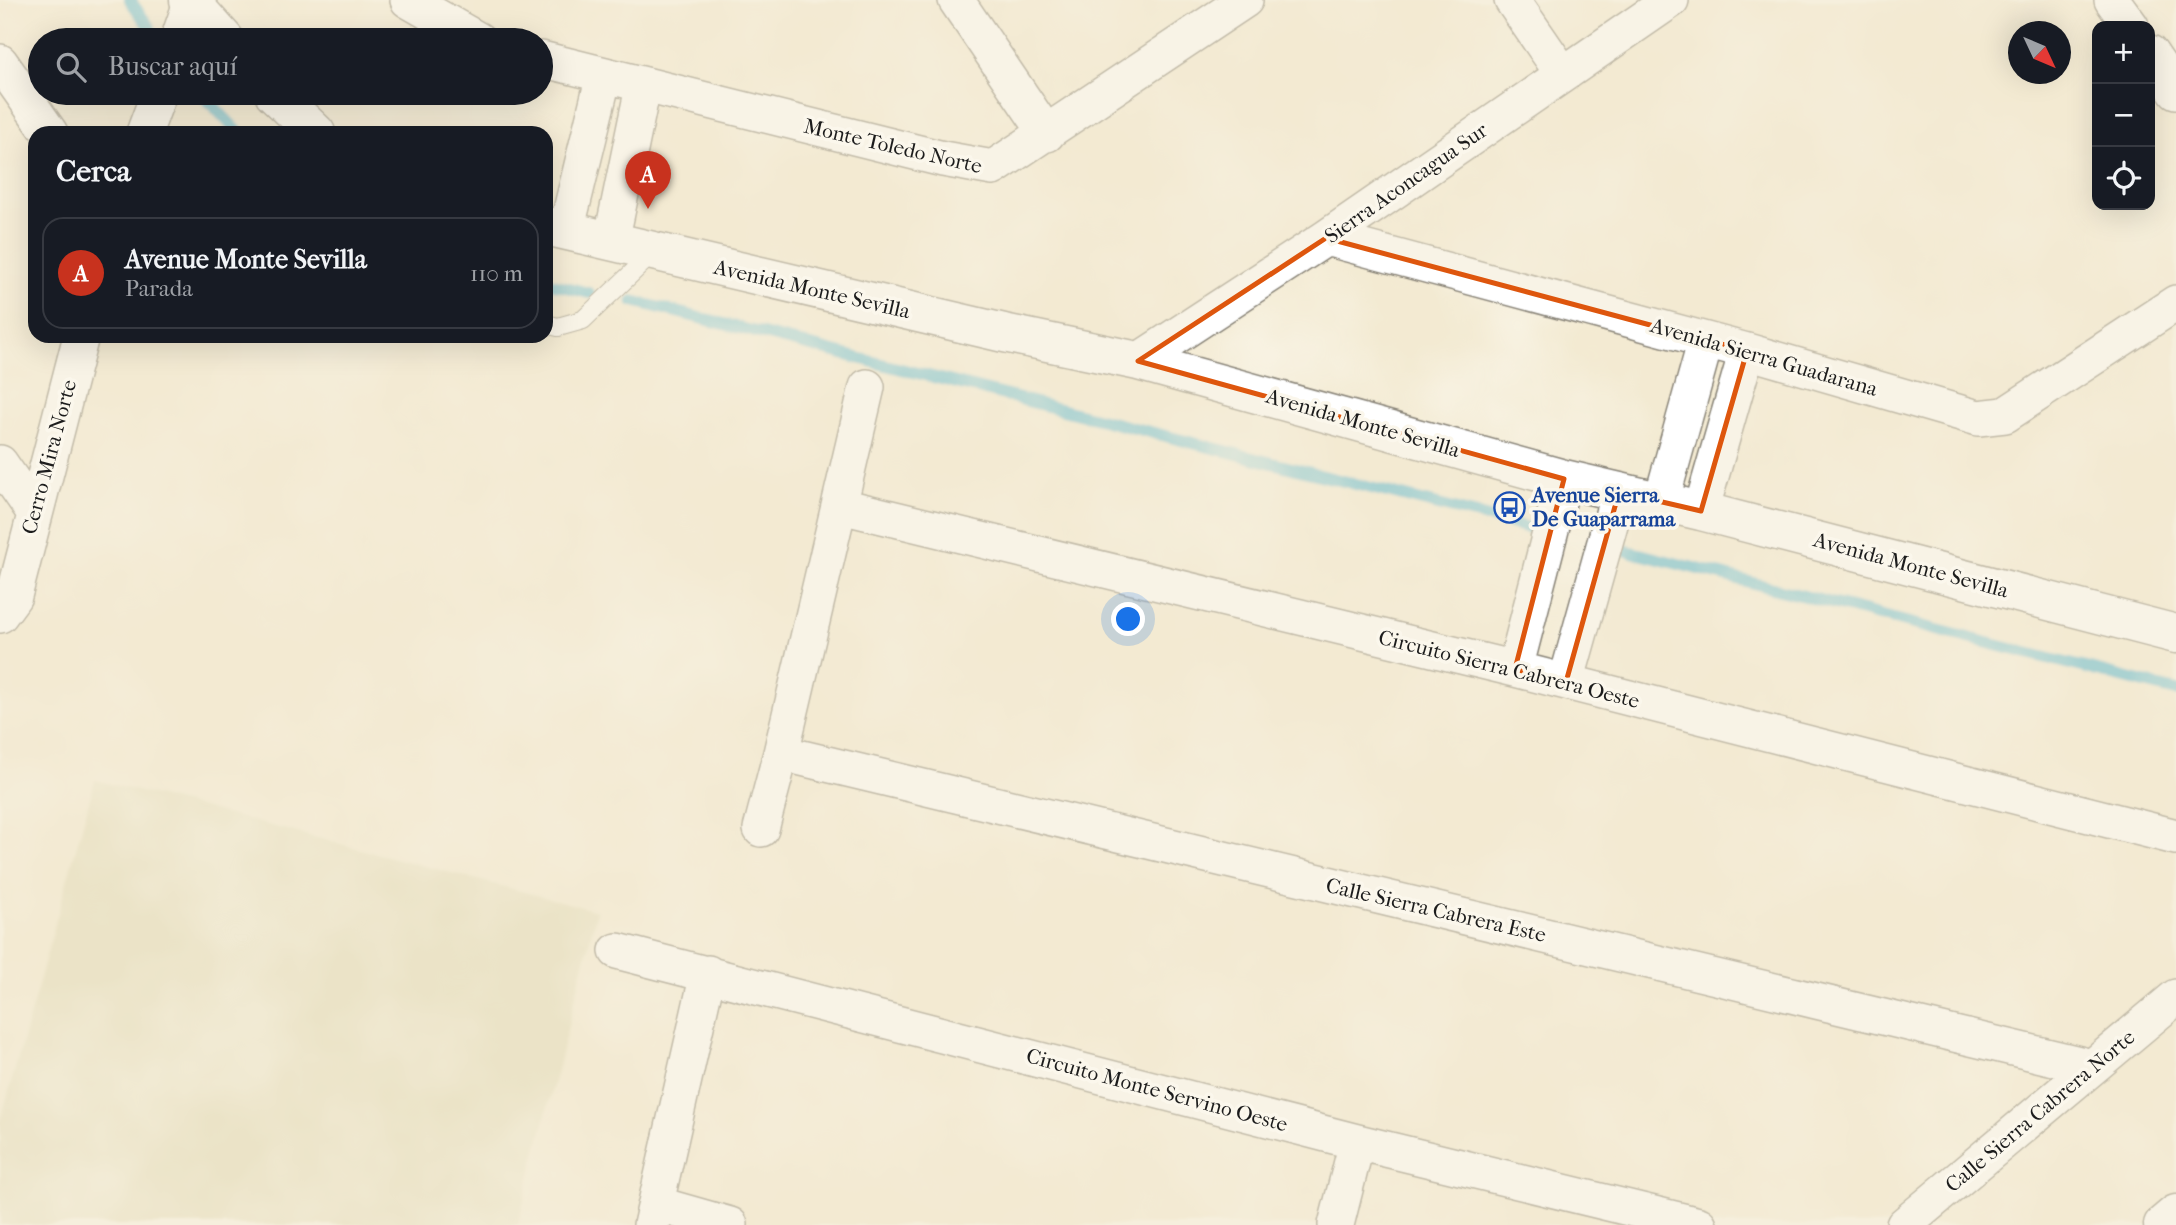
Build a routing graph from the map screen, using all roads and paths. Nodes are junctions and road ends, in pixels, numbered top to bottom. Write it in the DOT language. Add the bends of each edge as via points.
graph roads {
  1 [pos="408,0"];
  2 [pos="956,0"];
  3 [pos="1512,0"];
  4 [pos="1671,0"];
  5 [pos="2112,0"];
  6 [pos="190,2"];
  7 [pos="1231,4"];
  8 [pos="2127,21"];
  9 [pos="182,28"];
  10 [pos="214,28"];
  11 [pos="457,28"];
  12 [pos="2155,60"];
  13 [pos="0,62"];
  14 [pos="553,62"];
  15 [pos="1563,74"];
  16 [pos="604,75"];
  17 [pos="643,86"];
  18 [pos="2176,91"];
  19 [pos="28,102"];
  20 [pos="30,105"];
  21 [pos="154,105"];
  22 [pos="287,105"];
  23 [pos="45,126"];
  24 [pos="147,126"];
  25 [pos="309,126"];
  26 [pos="1047,134"];
  27 [pos="556,228"];
  28 [pos="1326,238"];
  29 [pos="611,242"];
  30 [pos="654,252"];
  31 [pos="2176,303"];
  32 [pos="553,326"];
  33 [pos="1706,340"];
  34 [pos="79,343"];
  35 [pos="1746,351"];
  36 [pos="1138,360"];
  37 [pos="867,387"];
  38 [pos="0,463"];
  39 [pos="1564,479"];
  40 [pos="1619,492"];
  41 [pos="1661,502"];
  42 [pos="841,506"];
  43 [pos="1701,511"];
  44 [pos="34,512"];
  45 [pos="0,615"];
  46 [pos="2176,634"];
  47 [pos="1515,669"];
  48 [pos="1566,682"];
  49 [pos="781,753"];
  50 [pos="761,829"];
  51 [pos="2176,837"];
  52 [pos="617,951"];
  53 [pos="708,973"];
  54 [pos="2176,997"];
  55 [pos="2092,1067"];
  56 [pos="1357,1142"];
  57 [pos="2176,1214"];
  58 [pos="653,1215"];
  59 [pos="730,1225"];
  60 [pos="1336,1225"];
  61 [pos="1699,1225"];
  62 [pos="1904,1225"];
  63 [pos="2163,1225"];
  1 -- 11 [label="street"];
  2 -- 26 [label="street"];
  3 -- 15 [label="street"];
  4 -- 15 [label="street, Sierra Aconcagua Sur"];
  5 -- 8 [label="street"];
  6 -- 9 [label="street"];
  6 -- 10 [label="street"];
  7 -- 26 [label="street, Monte Toledo Norte"];
  12 -- 18 [label="street"];
  13 -- 19 [label="street"];
  14 -- 16 [label="street, Monte Toledo Norte"];
  15 -- 28 [label="street, Sierra Aconcagua Sur"];
  16 -- 17 [label="street, Monte Toledo Norte"];
  16 -- 27 [label="street"];
  17 -- 26 [label="street, Monte Toledo Norte" via="993,168"];
  17 -- 29 [label="street"];
  20 -- 23 [label="street"];
  21 -- 24 [label="street"];
  22 -- 25 [label="street"];
  27 -- 29 [label="street, Avenida Monte Sevilla"];
  28 -- 33 [label="street, Avenida Sierra Guadarana"];
  28 -- 36 [label="street, Sierra Aconcagua Sur"];
  29 -- 30 [label="street, Avenida Monte Sevilla"];
  30 -- 32 [label="lane" via="583,320"];
  30 -- 36 [label="street, Avenida Monte Sevilla"];
  31 -- 35 [label="street, Avenida Sierra Guadarana" via="2005,415 1978,418"];
  33 -- 35 [label="street, Avenida Sierra Guadarana"];
  33 -- 41 [label="street"];
  34 -- 44 [label="street, Cerro Mira Norte"];
  35 -- 43 [label="street"];
  36 -- 39 [label="street, Avenida Monte Sevilla"];
  37 -- 42 [label="street"];
  38 -- 44 [label="street"];
  39 -- 40 [label="street, Avenida Monte Sevilla"];
  39 -- 47 [label="street"];
  40 -- 41 [label="street, Avenida Monte Sevilla"];
  40 -- 48 [label="street"];
  41 -- 43 [label="street, Avenida Monte Sevilla"];
  42 -- 47 [label="street, Circuito Sierra Cabrera Oeste"];
  42 -- 49 [label="street"];
  43 -- 46 [label="street, Avenida Monte Sevilla"];
  44 -- 45 [label="street, Cerro Mira Norte" via="14,596"];
  47 -- 48 [label="street, Circuito Sierra Cabrera Oeste"];
  48 -- 51 [label="street, Circuito Sierra Cabrera Oeste"];
  49 -- 50 [label="street"];
  49 -- 55 [label="street, Calle Sierra Cabrera Este"];
  52 -- 53 [label="street, Circuito Monte Servino Oeste"];
  53 -- 56 [label="street, Circuito Monte Servino Oeste"];
  53 -- 58 [label="street"];
  54 -- 55 [label="street, Calle Sierra Cabrera Norte"];
  55 -- 62 [label="street, Calle Sierra Cabrera Norte"];
  56 -- 60 [label="street"];
  56 -- 61 [label="street, Circuito Monte Servino Oeste"];
  57 -- 63 [label="street"];
  58 -- 59 [label="street"];
}
